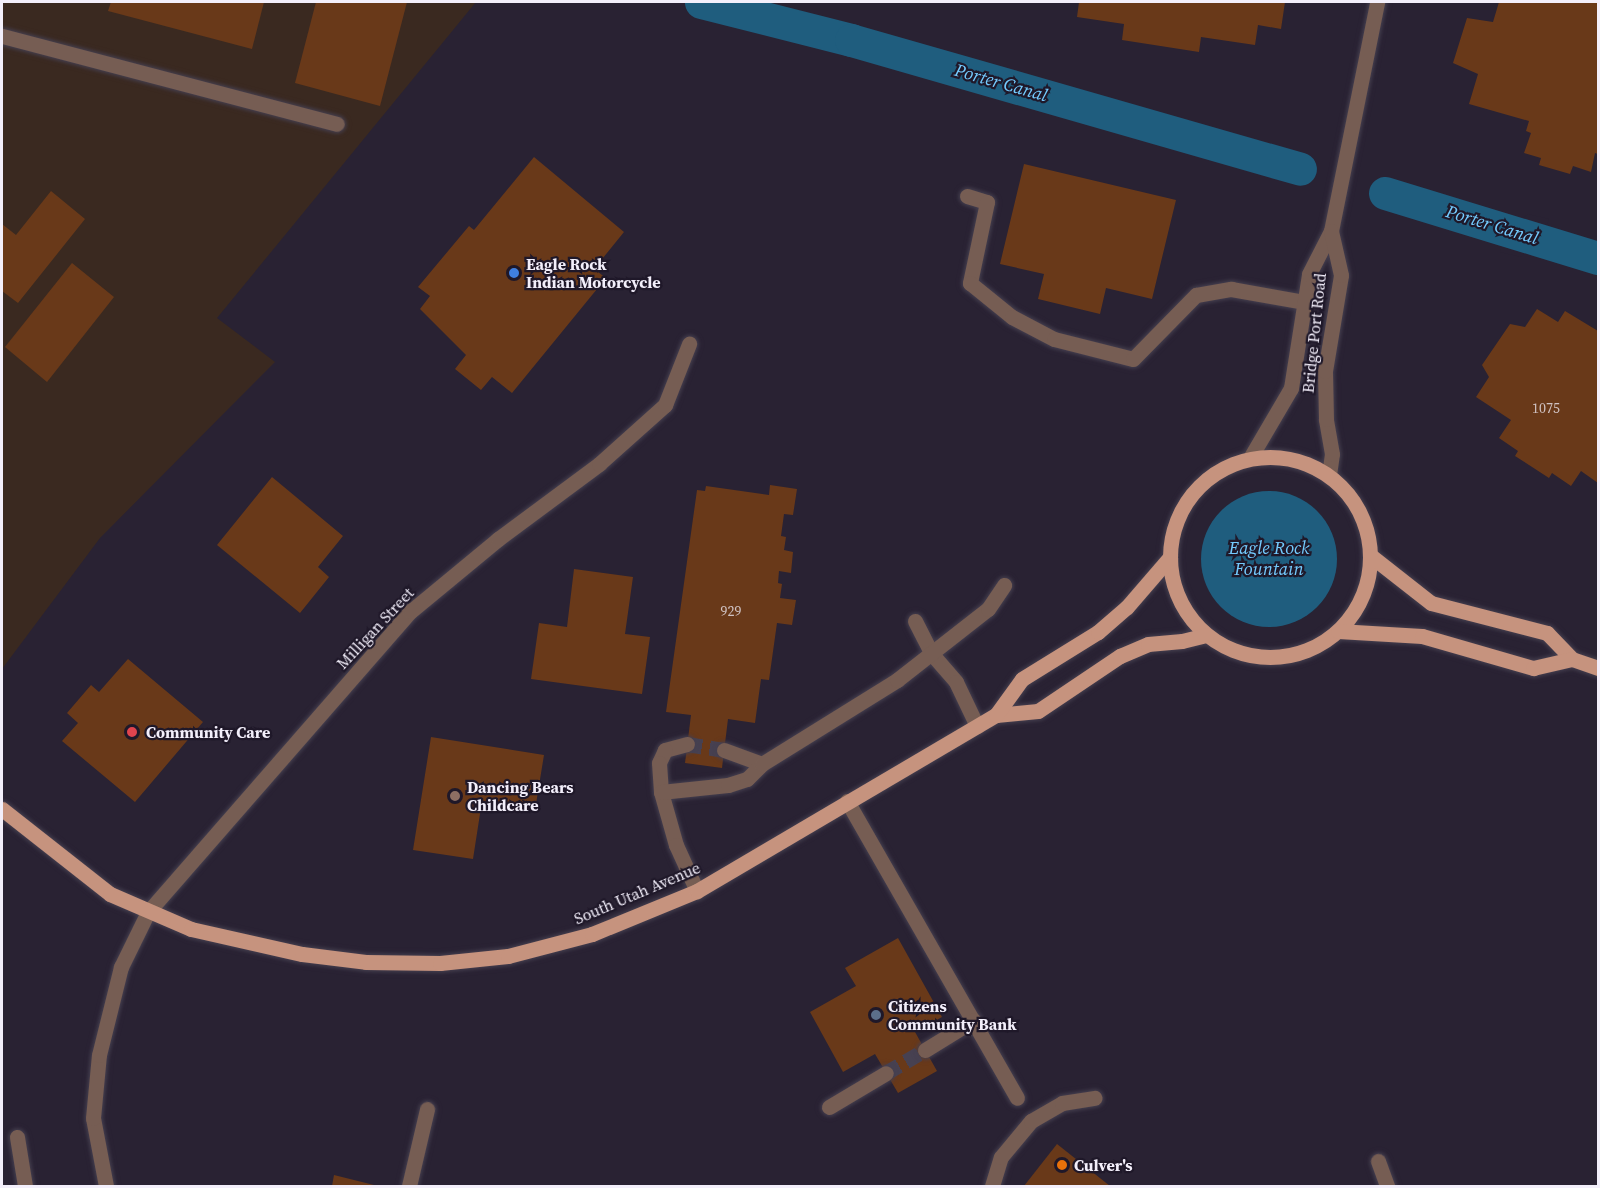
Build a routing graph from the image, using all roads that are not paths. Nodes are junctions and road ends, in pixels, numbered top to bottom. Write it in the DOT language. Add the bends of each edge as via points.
graph roads {
  1 [pos="1377,2"];
  2 [pos="2,35"];
  3 [pos="337,124"];
  4 [pos="967,196"];
  5 [pos="1331,231"];
  6 [pos="1305,302"];
  7 [pos="688,344"];
  8 [pos="1250,459"];
  9 [pos="1329,475"];
  10 [pos="1371,556"];
  11 [pos="1170,557"];
  12 [pos="1004,585"];
  13 [pos="915,621"];
  14 [pos="1338,632"];
  15 [pos="1206,635"];
  16 [pos="931,653"];
  17 [pos="1572,659"];
  18 [pos="1599,668"];
  19 [pos="996,715"];
  20 [pos="977,726"];
  21 [pos="687,744"];
  22 [pos="724,750"];
  23 [pos="762,764"];
  24 [pos="661,792"];
  25 [pos="847,801"];
  26 [pos="2,809"];
  27 [pos="697,891"];
  28 [pos="148,912"];
  29 [pos="974,1020"];
  30 [pos="925,1050"];
  31 [pos="886,1073"];
  32 [pos="1017,1098"];
  33 [pos="1095,1098"];
  34 [pos="829,1107"];
  35 [pos="427,1109"];
  36 [pos="17,1137"];
  37 [pos="1378,1161"];
  38 [pos="25,1186"];
  39 [pos="106,1186"];
  40 [pos="409,1186"];
  41 [pos="992,1186"];
  42 [pos="1387,1186"];
  1 -- 5 [label="street, Bridge Port Road"];
  2 -- 3 [label="street"];
  4 -- 6 [label="street" via="987,202 970,284 1012,317 1054,339 1133,359 1196,295 1231,288"];
  5 -- 6 [label="street, Bridge Port Road" via="1309,274"];
  5 -- 9 [label="street, Bridge Port Road" via="1341,275 1325,371 1332,454"];
  6 -- 8 [label="street, Bridge Port Road" via="1291,388"];
  7 -- 28 [label="street, Milligan Street" via="665,405 599,464 498,538 411,611"];
  8 -- 9 [label="main road" via="1278,457 1304,462"];
  8 -- 11 [label="main road" via="1218,471 1192,493 1175,524"];
  9 -- 10 [label="main road" via="1351,497"];
  10 -- 14 [label="main road" via="1367,583 1356,609"];
  10 -- 17 [label="main road" via="1431,603 1547,633"];
  11 -- 15 [label="main road" via="1186,613"];
  11 -- 19 [label="main road, South Utah Avenue" via="1127,607 1098,632 1022,680"];
  12 -- 16 [label="street" via="988,609"];
  13 -- 16 [label="street"];
  14 -- 15 [label="main road" via="1314,648 1287,657 1248,655 1230,650"];
  14 -- 17 [label="main road" via="1422,636 1533,668"];
  15 -- 19 [label="main road, South Utah Avenue" via="1182,642 1148,644 1120,656 1038,711"];
  16 -- 20 [label="street" via="956,682"];
  16 -- 23 [label="street" via="897,680"];
  17 -- 18 [label="main road"];
  19 -- 20 [label="main road, South Utah Avenue"];
  20 -- 25 [label="main road, South Utah Avenue"];
  21 -- 24 [label="street" via="665,750 659,763"];
  22 -- 23 [label="street"];
  23 -- 24 [label="street" via="747,778 728,786"];
  24 -- 27 [label="street" via="676,845"];
  25 -- 27 [label="main road, South Utah Avenue"];
  25 -- 29 [label="street"];
  26 -- 28 [label="main road, South Utah Avenue" via="72,868 110,894"];
  27 -- 28 [label="main road, South Utah Avenue" via="592,934 508,956 440,963 366,962 302,954 191,929"];
  28 -- 39 [label="street, Milligan Street" via="121,967 99,1055 93,1118"];
  29 -- 30 [label="street"];
  29 -- 32 [label="street"];
  31 -- 34 [label="street"];
  33 -- 41 [label="street" via="1062,1103 1031,1121 1001,1156"];
  35 -- 40 [label="street"];
  36 -- 38 [label="street"];
  37 -- 42 [label="street"];
}
